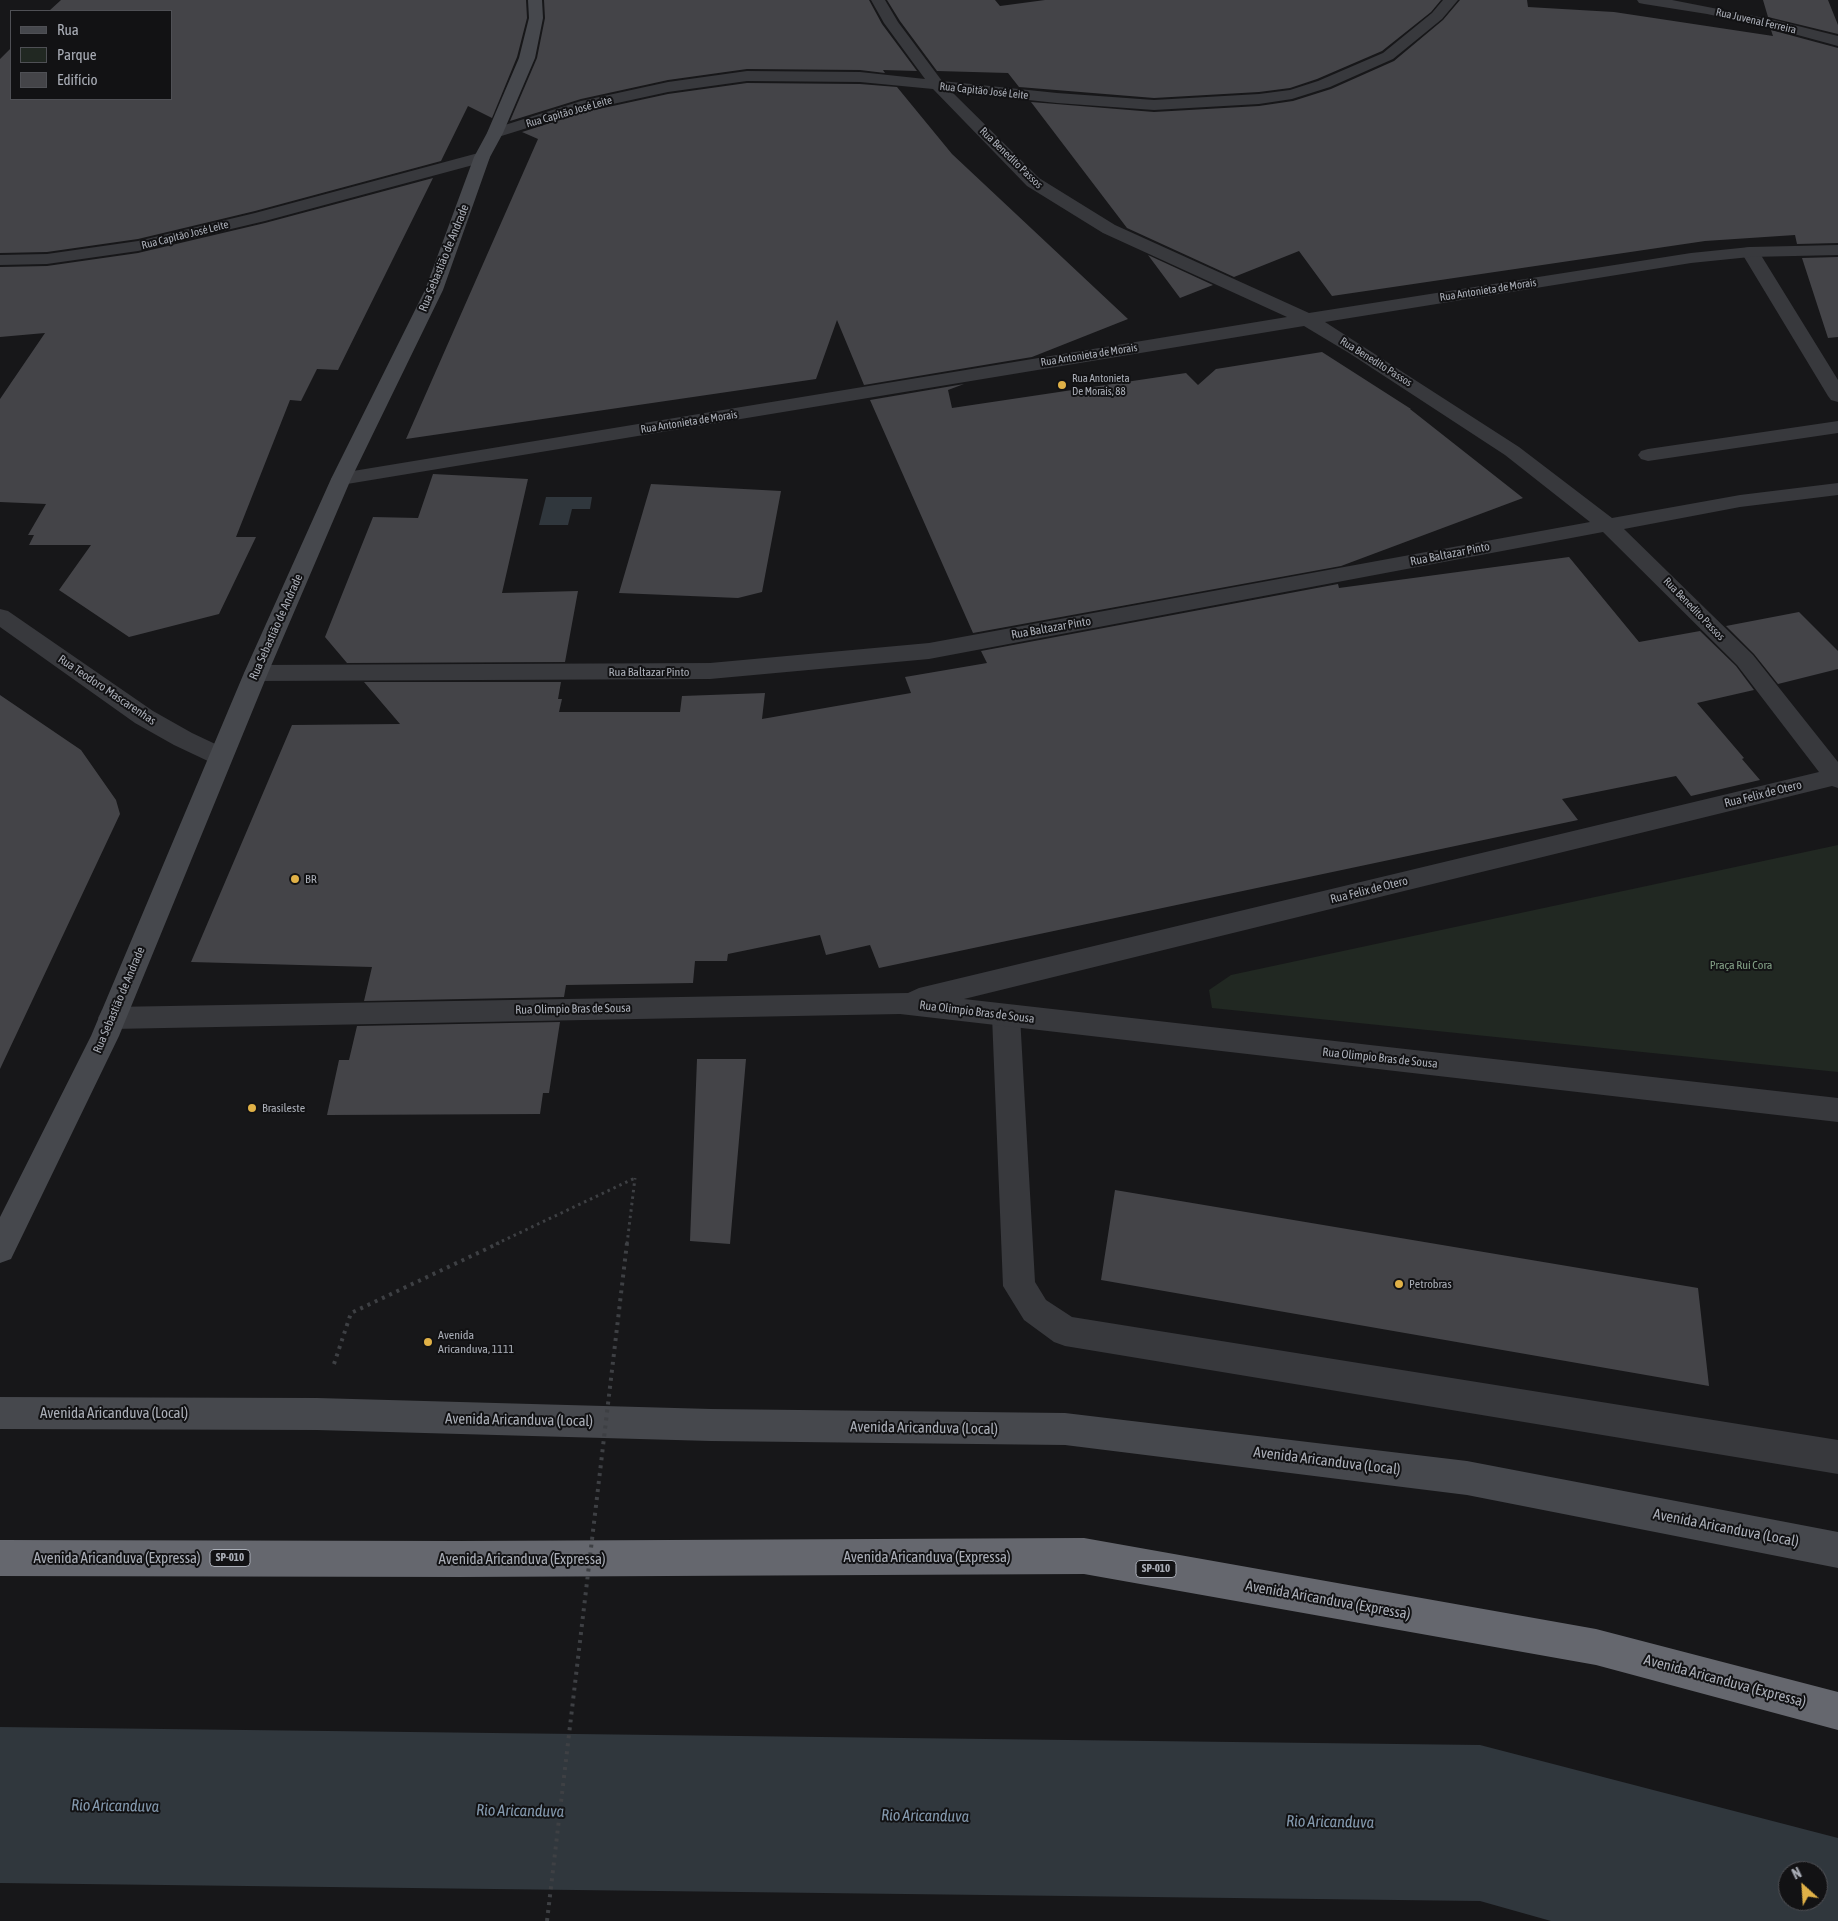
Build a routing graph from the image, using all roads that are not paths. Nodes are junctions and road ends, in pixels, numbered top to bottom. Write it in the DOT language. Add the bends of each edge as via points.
graph roads {
  1 [pos="535,0"];
  2 [pos="878,0"];
  3 [pos="1451,0"];
  4 [pos="1644,0"];
  5 [pos="1836,40"];
  6 [pos="938,86"];
  7 [pos="495,133"];
  8 [pos="482,158"];
  9 [pos="1838,250"];
  10 [pos="1750,252"];
  11 [pos="0,260"];
  12 [pos="1306,320"];
  13 [pos="1838,396"];
  14 [pos="1838,428"];
  15 [pos="1648,455"];
  16 [pos="341,479"];
  17 [pos="1838,489"];
  18 [pos="1608,524"];
  19 [pos="0,616"];
  20 [pos="256,673"];
  21 [pos="220,756"];
  22 [pos="1837,777"];
  23 [pos="900,1003"];
  24 [pos="1006,1016"];
  25 [pos="112,1018"];
  26 [pos="1838,1110"];
  27 [pos="0,1248"];
  28 [pos="0,1413"];
  29 [pos="1838,1456"];
  30 [pos="1838,1550"];
  31 [pos="0,1558"];
  32 [pos="1838,1711"];
  1 -- 7 [label="street, Rua Sebastião de Andrade" via="536,18 526,58"];
  2 -- 6 [label="street, Rua Benedito Passos"];
  3 -- 6 [label="street, Rua Capitão José Leite" via="1437,16 1388,56 1292,94 1154,105"];
  4 -- 5 [label="street, Rua Juvenal Ferreira" via="1764,22"];
  6 -- 7 [label="street, Rua Capitão José Leite" via="860,77 747,76 668,87 582,106"];
  6 -- 12 [label="street, Rua Benedito Passos" via="1033,182 1062,201 1109,229"];
  7 -- 8 [label="street, Rua Sebastião de Andrade"];
  8 -- 11 [label="street, Rua Capitão José Leite" via="138,246 47,259"];
  8 -- 16 [label="street, Rua Sebastião de Andrade" via="434,290"];
  9 -- 10 [label="street, Rua Antonieta de Morais"];
  10 -- 12 [label="street, Rua Antonieta de Morais" via="1691,258"];
  10 -- 13 [label="street"];
  12 -- 16 [label="street, Rua Antonieta de Morais"];
  12 -- 18 [label="street, Rua Benedito Passos" via="1382,365 1512,451"];
  14 -- 15 [label="street"];
  16 -- 20 [label="street, Rua Sebastião de Andrade"];
  17 -- 18 [label="street, Rua Baltazar Pinto" via="1740,501"];
  18 -- 20 [label="street, Rua Baltazar Pinto" via="928,650 710,671"];
  18 -- 22 [label="street, Rua Benedito Passos" via="1745,660"];
  19 -- 21 [label="street, Rua Teodoro Mascarenhas" via="144,717"];
  20 -- 21 [label="street, Rua Sebastião de Andrade"];
  21 -- 25 [label="street, Rua Sebastião de Andrade"];
  22 -- 23 [label="street, Rua Felix de Otero"];
  23 -- 24 [label="street, Rua Olimpio Bras de Sousa"];
  23 -- 25 [label="street, Rua Olimpio Bras de Sousa"];
  24 -- 26 [label="street, Rua Olimpio Bras de Sousa"];
  24 -- 29 [label="street" via="1020,1286 1035,1310 1065,1331"];
  25 -- 27 [label="street, Rua Sebastião de Andrade"];
  28 -- 30 [label="street, Avenida Aricanduva (Local)" via="318,1414 711,1425 1065,1429 1467,1478"];
  31 -- 32 [label="highway, Avenida Aricanduva (Expressa) / SP-010" via="1084,1556 1596,1647"];
}
